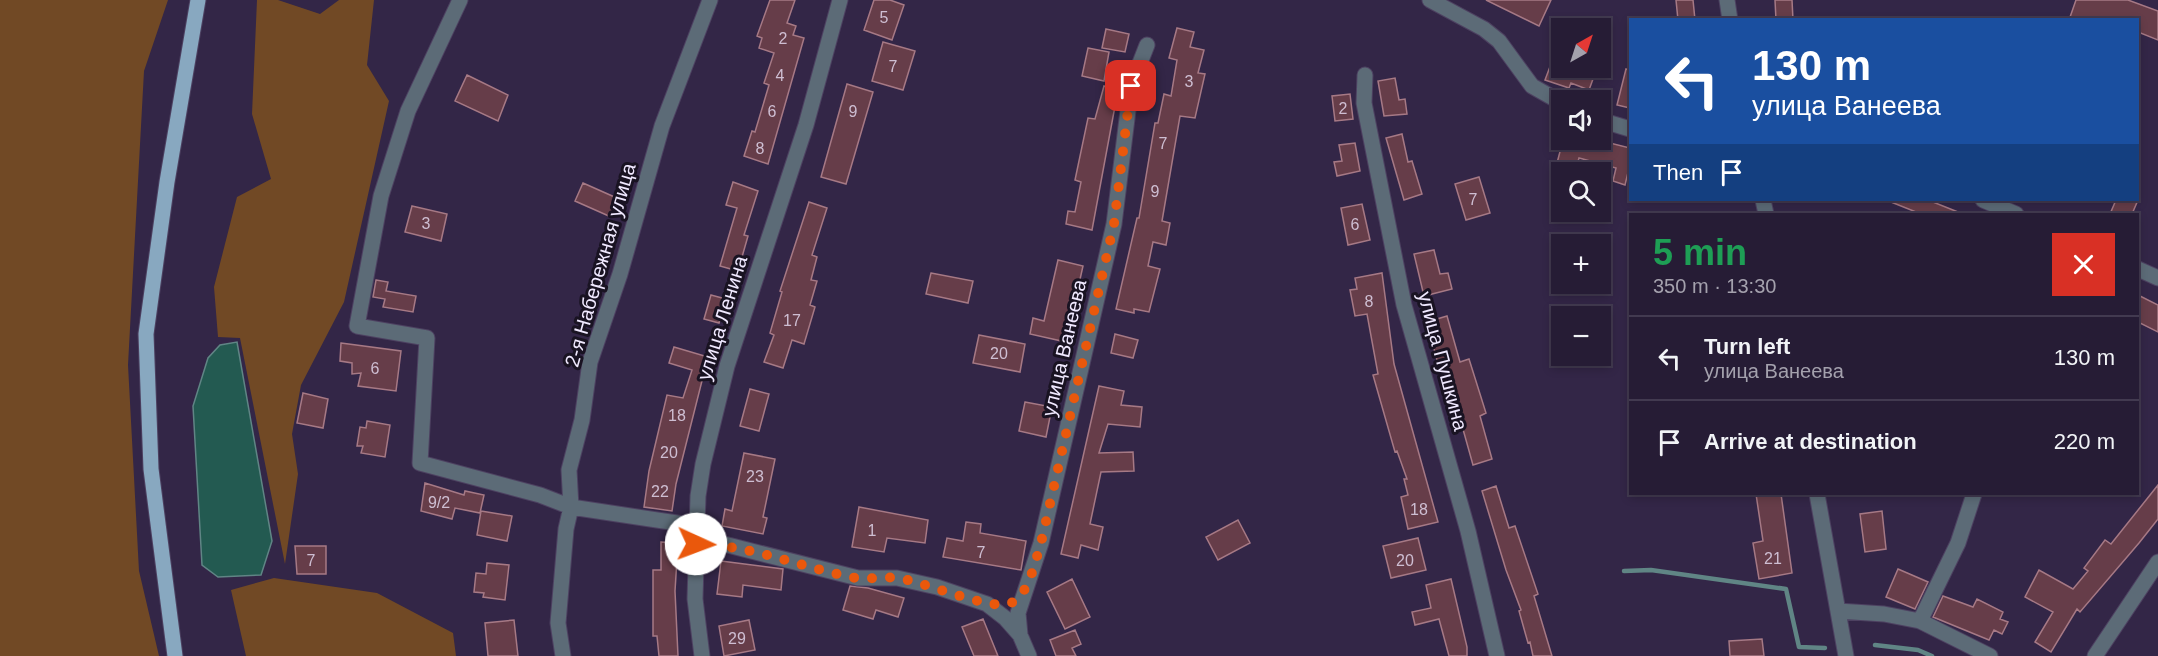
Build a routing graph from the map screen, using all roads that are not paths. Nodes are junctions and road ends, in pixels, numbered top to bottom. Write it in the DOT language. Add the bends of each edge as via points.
graph roads {
  1 [pos="198,0"];
  2 [pos="460,0"];
  3 [pos="710,0"];
  4 [pos="840,0"];
  5 [pos="1430,0"];
  6 [pos="1727,0"];
  7 [pos="1730,18"];
  8 [pos="1147,45"];
  9 [pos="1365,75"];
  10 [pos="1551,97"];
  11 [pos="1611,123"];
  12 [pos="1629,129"];
  13 [pos="1985,201"];
  14 [pos="2014,213"];
  15 [pos="2139,269"];
  16 [pos="2158,278"];
  17 [pos="1817,495"];
  18 [pos="1974,495"];
  19 [pos="571,507"];
  20 [pos="697,526"];
  21 [pos="696,544"];
  22 [pos="2158,562"];
  23 [pos="1023,591"];
  24 [pos="987,604"];
  25 [pos="1838,611"];
  26 [pos="1920,621"];
  27 [pos="1020,635"];
  28 [pos="175,656"];
  29 [pos="564,656"];
  30 [pos="702,656"];
  31 [pos="1029,656"];
  32 [pos="1497,656"];
  33 [pos="1846,656"];
  34 [pos="1990,656"];
  35 [pos="2095,656"];
  1 -- 28 [label="main road" via="146,334 151,470"];
  2 -- 19 [label="street" via="401,132 381,196 357,326 427,338 420,463"];
  3 -- 19 [label="street, 2-я Набережная улица" via="662,126 591,362 569,470"];
  4 -- 20 [label="street, улица Ленина" via="806,125 727,366 703,464"];
  5 -- 10 [label="street" via="1484,29 1504,47 1532,86"];
  6 -- 7 [label="street"];
  8 -- 23 [label="street, улица Ванеева" via="1131,86 1112,235 1041,543"];
  9 -- 32 [label="street, улица Пушкина" via="1364,103 1404,305 1468,531"];
  11 -- 12 [label="street"];
  13 -- 14 [label="street"];
  15 -- 16 [label="street"];
  17 -- 25 [label="street"];
  18 -- 26 [label="street" via="1958,543"];
  19 -- 20 [label="street"];
  19 -- 29 [label="street, 2-я Набережная улица" via="558,623"];
  20 -- 21 [label="street, улица Ленина"];
  21 -- 24 [label="street" via="724,544 858,578 897,578"];
  21 -- 30 [label="street, улица Ленина" via="695,599"];
  22 -- 35 [label="street"];
  23 -- 24 [label="street" via="1012,603"];
  23 -- 27 [label="street, улица Ванеева" via="1018,612"];
  24 -- 27 [label="street"];
  25 -- 26 [label="street"];
  25 -- 33 [label="street"];
  26 -- 34 [label="street"];
  27 -- 31 [label="street, улица Ванеева"];
}
